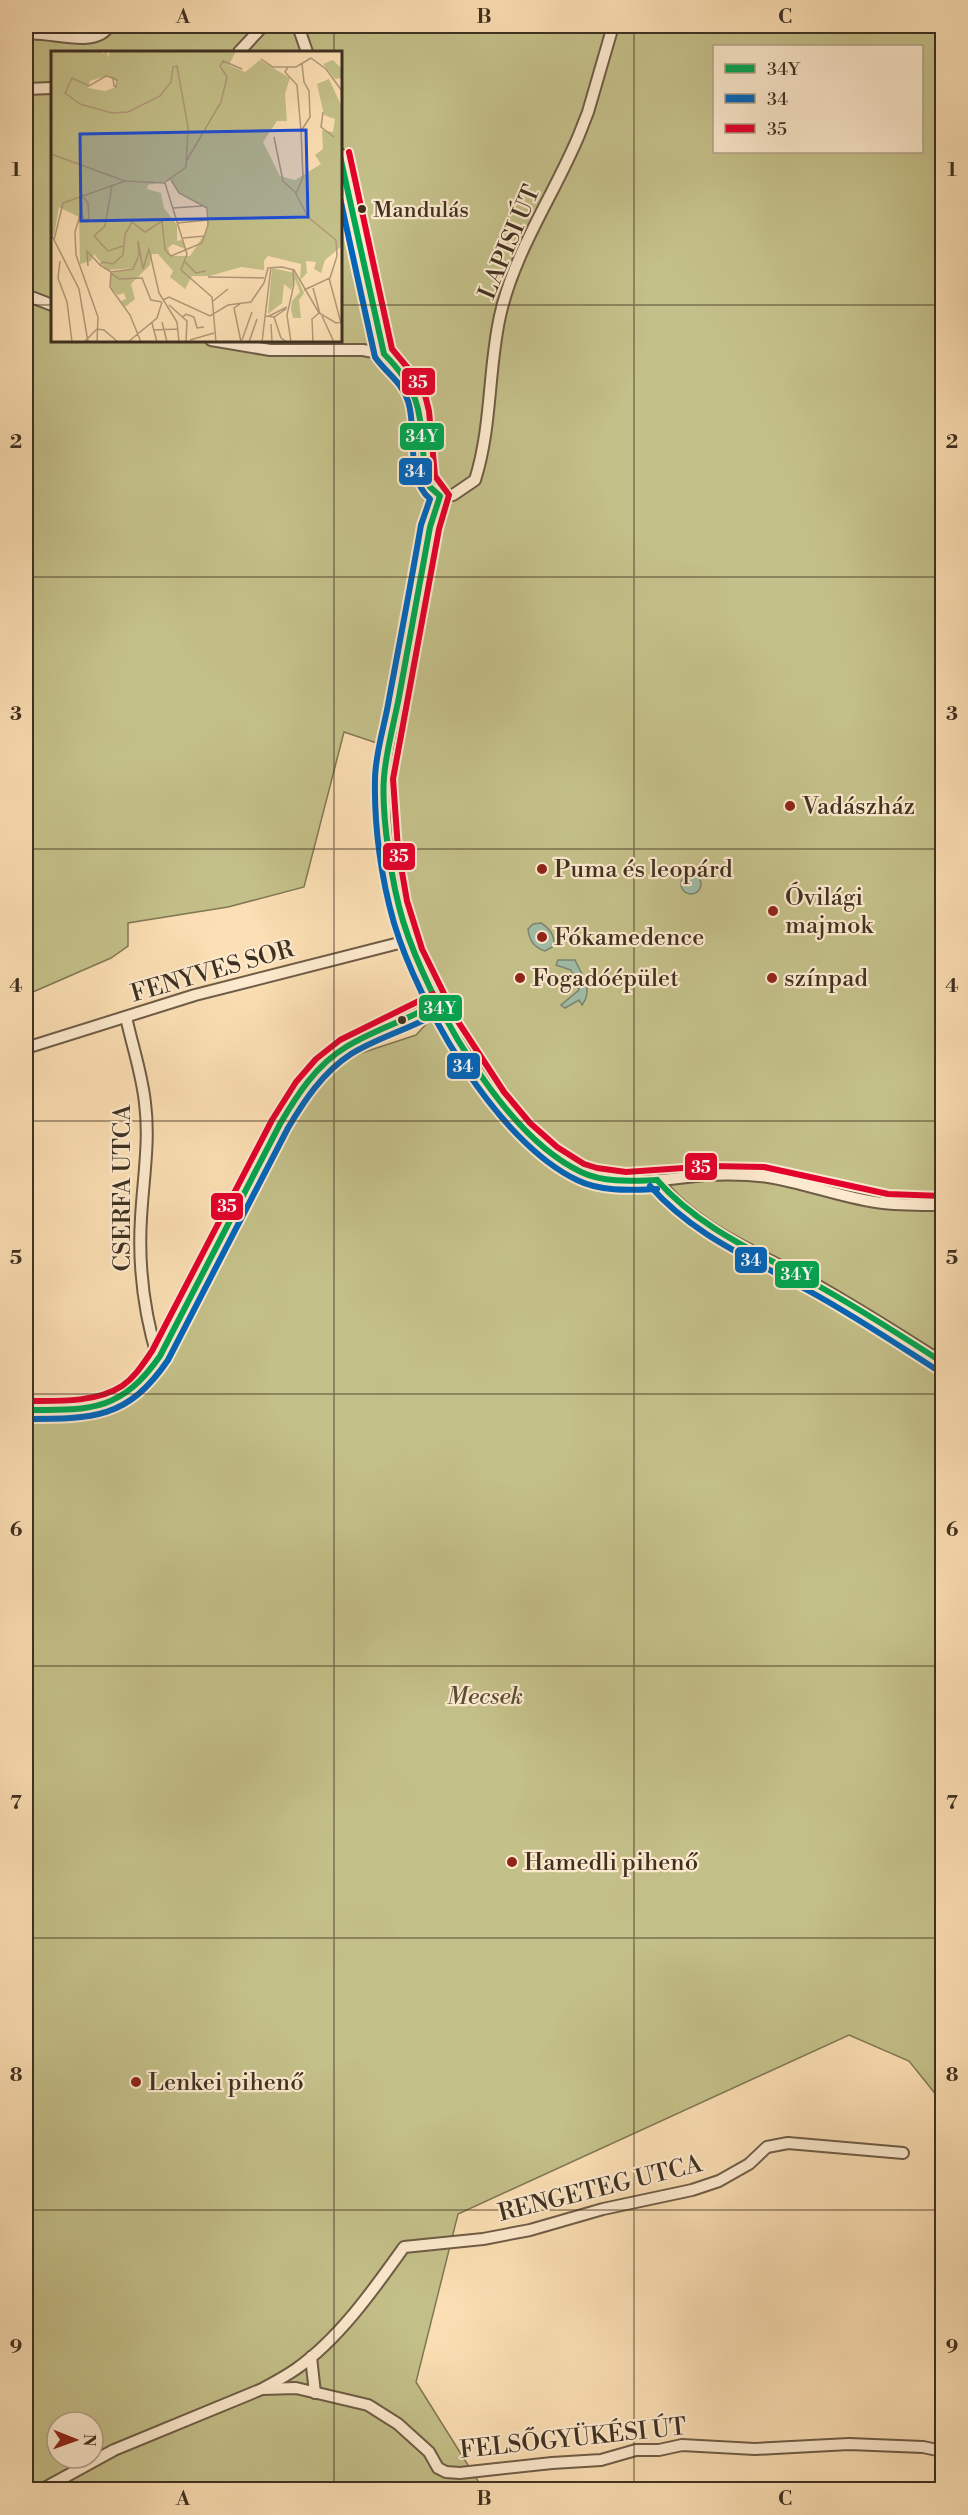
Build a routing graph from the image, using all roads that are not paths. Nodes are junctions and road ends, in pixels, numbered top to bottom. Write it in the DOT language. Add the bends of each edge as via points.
graph roads {
  1 [pos="109,26"];
  2 [pos="263,26"];
  3 [pos="298,26"];
  4 [pos="613,26"];
  5 [pos="26,34"];
  6 [pos="240,51"];
  7 [pos="307,51"];
  8 [pos="26,88"];
  9 [pos="51,88"];
  10 [pos="342,163"];
  11 [pos="26,295"];
  12 [pos="51,305"];
  13 [pos="223,342"];
  14 [pos="384,354"];
  15 [pos="440,496"];
  16 [pos="411,940"];
  17 [pos="438,1002"];
  18 [pos="126,1017"];
  19 [pos="26,1048"];
  20 [pos="657,1180"];
  21 [pos="942,1205"];
  22 [pos="158,1359"];
  23 [pos="942,1362"];
  24 [pos="26,1410"];
  25 [pos="903,2153"];
  26 [pos="311,2357"];
  27 [pos="262,2389"];
  28 [pos="315,2393"];
  29 [pos="942,2451"];
  30 [pos="40,2490"];
  1 -- 5 [label="street" via="94,37"];
  2 -- 6 [label="street"];
  3 -- 7 [label="street"];
  4 -- 15 [label="street, LAPISI ÚT" via="579,135 508,287 475,480 453,495"];
  8 -- 9 [label="street"];
  10 -- 14 [label="street"];
  11 -- 12 [label="street"];
  13 -- 14 [label="street" via="270,350 363,350"];
  14 -- 15 [label="street" via="393,361 420,404 426,478 434,494"];
  15 -- 16 [label="street" via="432,515 417,590 384,778 394,883"];
  16 -- 17 [label="street"];
  16 -- 18 [label="street, FENYVES SOR" via="195,995"];
  17 -- 20 [label="street" via="491,1089 519,1124 547,1149 580,1172 624,1181"];
  17 -- 22 [label="street" via="354,1041 322,1066 298,1092"];
  18 -- 19 [label="street, FENYVES SOR"];
  18 -- 22 [label="street, CSERFA UTCA" via="145,1103 140,1263"];
  20 -- 21 [label="street" via="706,1175 767,1177 882,1203"];
  20 -- 23 [label="street" via="671,1198 722,1235 814,1283"];
  22 -- 24 [label="street" via="124,1396 64,1409"];
  25 -- 26 [label="street, RENGETEG UTCA" via="788,2143 766,2147 749,2164 719,2181 692,2190 530,2230 404,2247 374,2289"];
  26 -- 27 [label="street"];
  26 -- 28 [label="street"];
  27 -- 28 [label="street, FELSŐGYÜKÉSI ÚT" via="296,2388"];
  27 -- 30 [label="street, FELSŐGYÜKÉSI ÚT" via="114,2450"];
  28 -- 29 [label="street, FELSŐGYÜKÉSI ÚT" via="368,2405 398,2424 446,2472 601,2460 636,2450 682,2445 755,2449 849,2444"];
}
